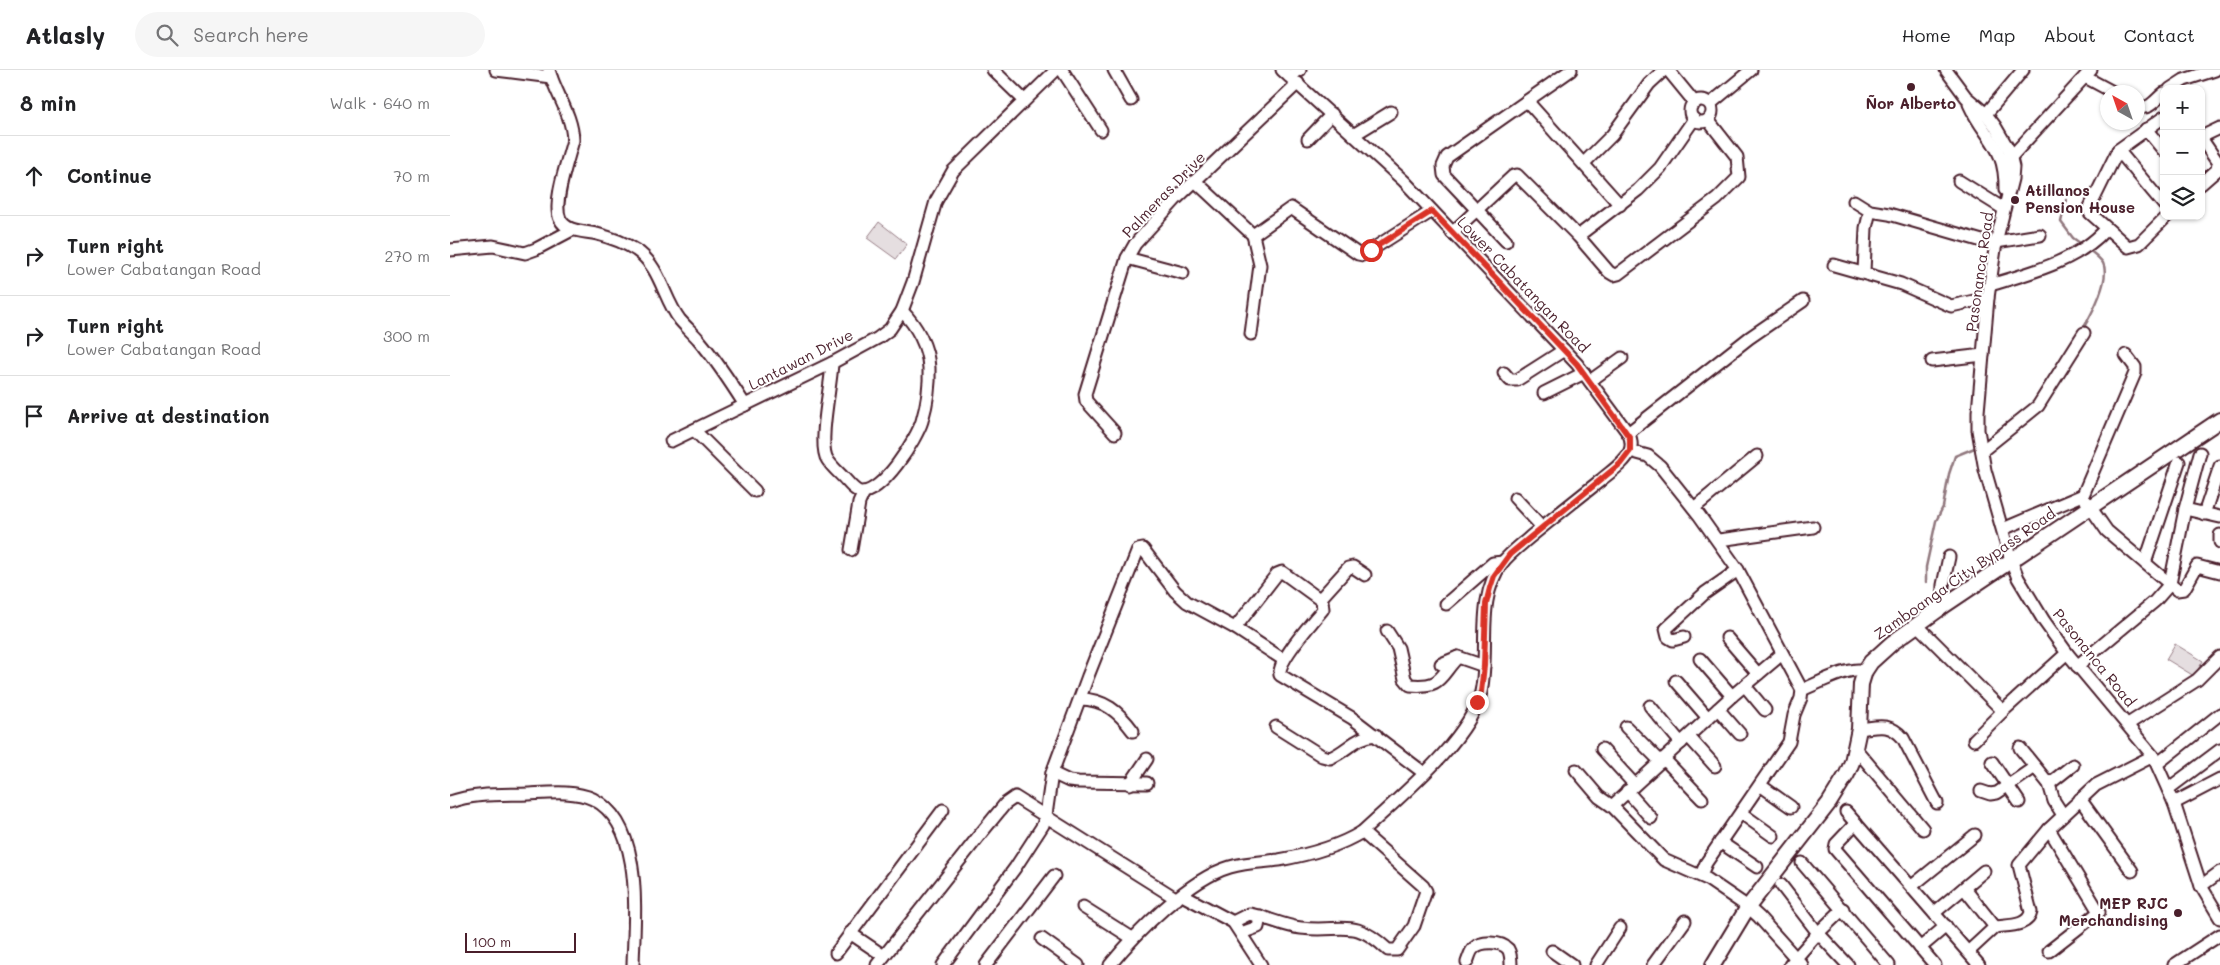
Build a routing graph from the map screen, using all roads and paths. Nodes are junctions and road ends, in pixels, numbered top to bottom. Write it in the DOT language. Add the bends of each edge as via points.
graph roads {
  1 [pos="496,70"];
  2 [pos="993,70"];
  3 [pos="1056,70"];
  4 [pos="1062,70"];
  5 [pos="1114,70"];
  6 [pos="1300,70"];
  7 [pos="1571,70"];
  8 [pos="1666,70"];
  9 [pos="1946,70"];
  10 [pos="2023,70"];
  11 [pos="2214,70"];
  12 [pos="1749,71"];
  13 [pos="550,74"];
  14 [pos="2088,74"];
  15 [pos="1289,76"];
  16 [pos="2103,85"];
  17 [pos="2176,85"];
  18 [pos="2160,96"];
  19 [pos="1966,97"];
  20 [pos="1024,100"];
  21 [pos="1131,100"];
  22 [pos="1527,101"];
  23 [pos="1695,103"];
  24 [pos="1710,104"];
  25 [pos="2145,107"];
  26 [pos="1391,112"];
  27 [pos="1332,114"];
  28 [pos="1986,114"];
  29 [pos="1694,119"];
  30 [pos="1708,120"];
  31 [pos="2160,120"];
  32 [pos="2220,128"];
  33 [pos="2146,129"];
  34 [pos="1101,130"];
  35 [pos="1354,134"];
  36 [pos="2205,136"];
  37 [pos="1308,139"];
  38 [pos="2205,144"];
  39 [pos="2160,146"];
  40 [pos="2118,150"];
  41 [pos="2011,156"];
  42 [pos="1584,162"];
  43 [pos="1195,180"];
  44 [pos="1959,180"];
  45 [pos="2205,180"];
  46 [pos="2160,200"];
  47 [pos="1854,201"];
  48 [pos="1620,205"];
  49 [pos="2005,205"];
  50 [pos="1477,210"];
  51 [pos="1432,211"];
  52 [pos="1870,211"];
  53 [pos="2163,220"];
  54 [pos="2106,229"];
  55 [pos="572,230"];
  56 [pos="1452,233"];
  57 [pos="1253,235"];
  58 [pos="2040,235"];
  59 [pos="1578,236"];
  60 [pos="1506,240"];
  61 [pos="1996,244"];
  62 [pos="450,250"];
  63 [pos="1127,258"];
  64 [pos="1834,265"];
  65 [pos="1864,272"];
  66 [pos="1183,273"];
  67 [pos="1990,285"];
  68 [pos="1988,298"];
  69 [pos="1802,301"];
  70 [pos="902,311"];
  71 [pos="1251,334"];
  72 [pos="2084,334"];
  73 [pos="1564,350"];
  74 [pos="1984,355"];
  75 [pos="2126,355"];
  76 [pos="1622,358"];
  77 [pos="1932,361"];
  78 [pos="832,363"];
  79 [pos="1504,372"];
  80 [pos="1587,377"];
  81 [pos="1544,394"];
  82 [pos="745,405"];
  83 [pos="2220,420"];
  84 [pos="694,430"];
  85 [pos="1115,433"];
  86 [pos="1628,433"];
  87 [pos="670,441"];
  88 [pos="1630,451"];
  89 [pos="1982,451"];
  90 [pos="2200,453"];
  91 [pos="1757,456"];
  92 [pos="2179,462"];
  93 [pos="2220,466"];
  94 [pos="755,491"];
  95 [pos="864,492"];
  96 [pos="1515,498"];
  97 [pos="2086,501"];
  98 [pos="1694,508"];
  99 [pos="2185,509"];
  100 [pos="2204,514"];
  101 [pos="2220,517"];
  102 [pos="1813,527"];
  103 [pos="1542,528"];
  104 [pos="2003,529"];
  105 [pos="2220,535"];
  106 [pos="1718,540"];
  107 [pos="2220,542"];
  108 [pos="852,550"];
  109 [pos="1948,557"];
  110 [pos="2011,560"];
  111 [pos="1503,562"];
  112 [pos="2145,563"];
  113 [pos="1738,570"];
  114 [pos="2220,572"];
  115 [pos="1365,575"];
  116 [pos="2170,584"];
  117 [pos="1320,599"];
  118 [pos="1446,604"];
  119 [pos="1942,608"];
  120 [pos="1917,625"];
  121 [pos="1235,628"];
  122 [pos="1387,631"];
  123 [pos="1684,637"];
  124 [pos="1727,638"];
  125 [pos="2067,653"];
  126 [pos="1782,654"];
  127 [pos="1458,657"];
  128 [pos="2220,657"];
  129 [pos="1700,659"];
  130 [pos="1284,660"];
  131 [pos="1441,664"];
  132 [pos="1484,666"];
  133 [pos="2077,666"];
  134 [pos="1865,671"];
  135 [pos="1758,674"];
  136 [pos="1676,681"];
  137 [pos="1745,686"];
  138 [pos="1802,690"];
  139 [pos="1732,696"];
  140 [pos="1080,699"];
  141 [pos="1650,706"];
  142 [pos="1718,710"];
  143 [pos="1765,710"];
  144 [pos="2003,711"];
  145 [pos="2220,714"];
  146 [pos="1708,718"];
  147 [pos="2128,724"];
  148 [pos="1276,727"];
  149 [pos="1626,727"];
  150 [pos="1859,729"];
  151 [pos="1133,731"];
  152 [pos="1740,734"];
  153 [pos="1376,736"];
  154 [pos="1685,740"];
  155 [pos="1974,740"];
  156 [pos="1855,748"];
  157 [pos="2020,748"];
  158 [pos="1602,749"];
  159 [pos="2220,750"];
  160 [pos="1147,759"];
  161 [pos="1662,760"];
  162 [pos="2155,760"];
  163 [pos="1992,762"];
  164 [pos="2073,765"];
  165 [pos="1715,766"];
  166 [pos="2035,767"];
  167 [pos="1576,770"];
  168 [pos="1052,773"];
  169 [pos="1424,773"];
  170 [pos="2220,779"];
  171 [pos="1147,783"];
  172 [pos="1130,784"];
  173 [pos="2049,784"];
  174 [pos="1760,785"];
  175 [pos="2008,785"];
  176 [pos="1631,787"];
  177 [pos="2168,788"];
  178 [pos="1981,791"];
  179 [pos="1702,799"];
  180 [pos="2080,799"];
  181 [pos="450,802"];
  182 [pos="1937,802"];
  183 [pos="2019,802"];
  184 [pos="2174,803"];
  185 [pos="1612,806"];
  186 [pos="1791,807"];
  187 [pos="943,810"];
  188 [pos="1846,812"];
  189 [pos="1740,813"];
  190 [pos="1046,815"];
  191 [pos="2063,815"];
  192 [pos="1651,818"];
  193 [pos="1856,823"];
  194 [pos="1923,829"];
  195 [pos="2049,829"];
  196 [pos="1362,832"];
  197 [pos="1974,835"];
  198 [pos="1773,836"];
  199 [pos="1720,842"];
  200 [pos="1802,863"];
  201 [pos="1757,867"];
  202 [pos="1984,871"];
  203 [pos="2132,871"];
  204 [pos="2220,872"];
  205 [pos="1701,875"];
  206 [pos="1054,876"];
  207 [pos="1781,885"];
  208 [pos="1912,886"];
  209 [pos="2201,886"];
  210 [pos="1964,888"];
  211 [pos="1179,898"];
  212 [pos="1083,907"];
  213 [pos="1748,907"];
  214 [pos="1843,909"];
  215 [pos="1934,912"];
  216 [pos="1260,916"];
  217 [pos="2220,918"];
  218 [pos="1685,921"];
  219 [pos="1233,922"];
  220 [pos="1946,926"];
  221 [pos="1996,927"];
  222 [pos="1620,928"];
  223 [pos="1241,932"];
  224 [pos="850,933"];
  225 [pos="1818,933"];
  226 [pos="2220,935"];
  227 [pos="1132,938"];
  228 [pos="1042,939"];
  229 [pos="1920,948"];
  230 [pos="1552,951"];
  231 [pos="2049,951"];
  232 [pos="1968,952"];
  233 [pos="836,953"];
  234 [pos="881,961"];
  235 [pos="1467,962"];
  236 [pos="1796,962"];
  237 [pos="634,965"];
  238 [pos="943,965"];
  239 [pos="986,965"];
  240 [pos="1078,965"];
  241 [pos="1110,965"];
  242 [pos="1261,965"];
  243 [pos="1511,965"];
  244 [pos="1572,965"];
  245 [pos="1596,965"];
  246 [pos="1653,965"];
  247 [pos="1713,965"];
  248 [pos="1848,965"];
  249 [pos="1889,965"];
  250 [pos="1935,965"];
  251 [pos="1979,965"];
  252 [pos="2174,965"];
  1 -- 13 [label="street"];
  2 -- 20 [label="street"];
  3 -- 20 [label="street, Lantawan Drive"];
  4 -- 34 [label="street"];
  5 -- 21 [label="street"];
  6 -- 15 [label="street, Palmeras Drive"];
  7 -- 22 [label="street"];
  8 -- 23 [label="street"];
  8 -- 42 [label="street" via="1649,84 1612,135"];
  9 -- 19 [label="street, Pasonanca Road"];
  10 -- 28 [label="street"];
  11 -- 17 [label="street"];
  12 -- 24 [label="street"];
  13 -- 55 [label="street" via="571,120 573,140 558,213 561,221"];
  14 -- 16 [label="street"];
  14 -- 41 [label="street"];
  15 -- 27 [label="street, Lower Cabatangan Road"];
  15 -- 43 [label="street, Palmeras Drive" via="1241,139"];
  18 -- 25 [label="street"];
  19 -- 28 [label="street, Pasonanca Road"];
  19 -- 49 [label="street, Pasonanca Road" via="2003,161"];
  20 -- 70 [label="street, Lantawan Drive" via="972,149 944,184"];
  22 -- 42 [label="street"];
  22 -- 50 [label="street" via="1447,157 1444,175"];
  23 -- 24 [label="street" via="1704,101"];
  23 -- 29 [label="street" via="1691,109"];
  24 -- 30 [label="street" via="1712,111"];
  26 -- 35 [label="street"];
  27 -- 35 [label="street, Lower Cabatangan Road"];
  27 -- 37 [label="street"];
  28 -- 41 [label="street, Pasonanca Road"];
  29 -- 30 [label="street" via="1699,122"];
  29 -- 48 [label="street" via="1660,168"];
  30 -- 59 [label="street" via="1737,157 1739,177 1732,186 1618,274 1609,272"];
  31 -- 33 [label="street"];
  32 -- 36 [label="street"];
  33 -- 39 [label="street"];
  33 -- 40 [label="street"];
  35 -- 51 [label="street, Lower Cabatangan Road"];
  38 -- 45 [label="street" via="2218,163 2217,170"];
  40 -- 46 [label="street"];
  40 -- 54 [label="street" via="2089,209"];
  41 -- 49 [label="street, Pasonanca Road" via="2014,167"];
  42 -- 48 [label="street"];
  43 -- 57 [label="street"];
  43 -- 63 [label="street, Palmeras Drive" via="1135,244"];
  44 -- 49 [label="street"];
  47 -- 52 [label="street"];
  48 -- 59 [label="street"];
  49 -- 61 [label="street, Pasonanca Road"];
  50 -- 56 [label="street"];
  50 -- 59 [label="street" via="1513,176 1517,176"];
  50 -- 60 [label="street"];
  51 -- 56 [label="street, Lower Cabatangan Road"];
  51 -- 57 [label="street" via="1363,254 1358,254 1292,208"];
  52 -- 61 [label="street"];
  52 -- 65 [label="street"];
  53 -- 54 [label="street" via="2132,247"];
  54 -- 67 [label="street" via="2084,250"];
  55 -- 62 [label="street" via="525,253 493,246"];
  55 -- 82 [label="street, Lantawan Drive" via="598,234 619,242 636,250 651,265 680,320 698,339"];
  56 -- 73 [label="street, Lower Cabatangan Road"];
  57 -- 71 [label="street" via="1260,265"];
  58 -- 61 [label="street"];
  61 -- 67 [label="street, Pasonanca Road"];
  63 -- 66 [label="street"];
  63 -- 85 [label="street, Palmeras Drive" via="1085,394 1086,401"];
  64 -- 65 [label="street"];
  65 -- 68 [label="street" via="1950,306"];
  67 -- 68 [label="street, Pasonanca Road"];
  68 -- 74 [label="street, Pasonanca Road"];
  69 -- 86 [label="street"];
  70 -- 78 [label="street, Lantawan Drive" via="890,329 878,338"];
  70 -- 95 [label="street" via="921,337 929,366 928,396 922,423 894,470 883,482"];
  72 -- 89 [label="street" via="2038,406"];
  73 -- 79 [label="street" via="1517,380 1510,380"];
  73 -- 80 [label="street, Lower Cabatangan Road"];
  74 -- 77 [label="street"];
  74 -- 89 [label="street, Pasonanca Road" via="1978,412"];
  75 -- 97 [label="street" via="2135,367 2135,373"];
  76 -- 80 [label="street"];
  78 -- 82 [label="street, Lantawan Drive"];
  78 -- 95 [label="street" via="824,437 826,457 856,490"];
  80 -- 81 [label="street"];
  80 -- 86 [label="street, Lower Cabatangan Road"];
  82 -- 84 [label="street"];
  83 -- 97 [label="main road, Zamboanga City Bypass Road"];
  84 -- 87 [label="street"];
  84 -- 94 [label="street"];
  86 -- 88 [label="street, Lower Cabatangan Road"];
  88 -- 98 [label="street" via="1653,459"];
  88 -- 103 [label="street" via="1620,464"];
  89 -- 104 [label="street, Pasonanca Road"];
  90 -- 99 [label="street"];
  91 -- 98 [label="street"];
  92 -- 112 [label="street"];
  93 -- 100 [label="street"];
  95 -- 108 [label="street" via="859,503"];
  96 -- 103 [label="street"];
  97 -- 104 [label="street"];
  97 -- 110 [label="main road, Zamboanga City Bypass Road"];
  97 -- 112 [label="street" via="2107,531"];
  98 -- 106 [label="street"];
  99 -- 100 [label="street"];
  99 -- 116 [label="street"];
  100 -- 101 [label="street"];
  102 -- 106 [label="street"];
  103 -- 111 [label="street"];
  104 -- 110 [label="street, Pasonanca Road"];
  105 -- 107 [label="street"];
  106 -- 113 [label="street"];
  109 -- 119 [label="street"];
  110 -- 119 [label="main road, Zamboanga City Bypass Road"];
  110 -- 125 [label="street, Pasonanca Road" via="2033,604"];
  111 -- 118 [label="street" via="1494,563"];
  111 -- 132 [label="street" via="1494,576 1488,596"];
  112 -- 116 [label="street"];
  113 -- 123 [label="street" via="1705,593 1666,629 1668,637 1673,640"];
  113 -- 126 [label="street"];
  114 -- 116 [label="street" via="2197,566 2184,588 2176,590"];
  115 -- 117 [label="street" via="1350,566"];
  116 -- 133 [label="street"];
  117 -- 121 [label="street" via="1282,572 1277,574"];
  117 -- 130 [label="street" via="1323,609"];
  119 -- 120 [label="main road, Zamboanga City Bypass Road"];
  120 -- 134 [label="main road, Zamboanga City Bypass Road" via="1880,653"];
  120 -- 144 [label="street"];
  121 -- 130 [label="street"];
  121 -- 140 [label="street" via="1187,602 1175,591 1149,554 1144,549 1138,550"];
  122 -- 127 [label="street" via="1398,648 1405,679 1410,685 1434,684"];
  124 -- 135 [label="street"];
  125 -- 133 [label="street, Pasonanca Road"];
  125 -- 144 [label="street"];
  126 -- 135 [label="street"];
  126 -- 138 [label="street"];
  127 -- 131 [label="street"];
  127 -- 132 [label="street"];
  128 -- 147 [label="street" via="2197,680"];
  129 -- 139 [label="street"];
  130 -- 153 [label="street" via="1279,671 1283,678 1352,718"];
  132 -- 169 [label="street" via="1481,692 1469,719"];
  133 -- 147 [label="street, Pasonanca Road"];
  134 -- 138 [label="street" via="1859,668 1849,670"];
  134 -- 150 [label="main road, Zamboanga City Bypass Road" via="1860,684"];
  135 -- 137 [label="street"];
  136 -- 146 [label="street"];
  137 -- 139 [label="street"];
  137 -- 143 [label="street"];
  138 -- 174 [label="street" via="1789,742"];
  139 -- 142 [label="street"];
  140 -- 151 [label="street" via="1093,699 1109,705"];
  140 -- 168 [label="street"];
  141 -- 154 [label="street"];
  142 -- 146 [label="street"];
  142 -- 152 [label="street"];
  144 -- 155 [label="street"];
  145 -- 162 [label="street"];
  146 -- 154 [label="street"];
  147 -- 162 [label="street, Pasonanca Road"];
  148 -- 153 [label="street" via="1330,758 1357,740"];
  149 -- 161 [label="street"];
  150 -- 156 [label="main road, Zamboanga City Bypass Road"];
  150 -- 182 [label="street" via="1888,726 1896,731"];
  153 -- 169 [label="street"];
  154 -- 161 [label="street"];
  154 -- 165 [label="street"];
  156 -- 194 [label="street"];
  156 -- 213 [label="main road, Zamboanga City Bypass Road" via="1847,774 1829,803"];
  157 -- 166 [label="street"];
  158 -- 176 [label="street"];
  159 -- 177 [label="street"];
  160 -- 172 [label="street"];
  161 -- 176 [label="street"];
  161 -- 179 [label="street"];
  162 -- 177 [label="street, Pasonanca Road"];
  162 -- 180 [label="street" via="2104,780"];
  163 -- 175 [label="street"];
  164 -- 173 [label="street"];
  166 -- 173 [label="street"];
  166 -- 175 [label="street"];
  167 -- 185 [label="street" via="1599,797"];
  168 -- 172 [label="street" via="1069,781"];
  168 -- 190 [label="street"];
  169 -- 196 [label="street"];
  170 -- 184 [label="street"];
  171 -- 172 [label="street"];
  173 -- 191 [label="street"];
  174 -- 186 [label="street"];
  174 -- 189 [label="street"];
  175 -- 178 [label="street" via="1994,794"];
  175 -- 183 [label="street"];
  176 -- 185 [label="street"];
  176 -- 192 [label="street"];
  177 -- 184 [label="street, Pasonanca Road"];
  180 -- 191 [label="street"];
  180 -- 203 [label="street"];
  181 -- 237 [label="street" via="475,796 566,794 584,796 603,806 622,833 633,869"];
  184 -- 209 [label="street, Pasonanca Road"];
  185 -- 205 [label="street" via="1664,860"];
  187 -- 224 [label="street"];
  188 -- 193 [label="street"];
  189 -- 198 [label="street"];
  189 -- 199 [label="street"];
  190 -- 211 [label="street"];
  190 -- 234 [label="street" via="1018,797 1009,801"];
  190 -- 238 [label="street" via="1031,845"];
  191 -- 195 [label="street"];
  193 -- 208 [label="street"];
  193 -- 229 [label="street" via="1835,849"];
  195 -- 221 [label="street" via="2019,865 2030,916 2022,923"];
  195 -- 231 [label="street" via="2099,912"];
  196 -- 211 [label="street" via="1322,849 1231,867 1208,877"];
  196 -- 216 [label="street" via="1426,891 1414,926 1396,950 1388,950 1373,936 1345,926 1300,928"];
  197 -- 208 [label="street"];
  199 -- 201 [label="street"];
  199 -- 205 [label="street"];
  200 -- 214 [label="street"];
  202 -- 210 [label="street"];
  204 -- 209 [label="street"];
  205 -- 213 [label="street"];
  206 -- 239 [label="street"];
  207 -- 225 [label="street"];
  208 -- 215 [label="street"];
  209 -- 217 [label="street, Pasonanca Road"];
  210 -- 215 [label="street"];
  210 -- 221 [label="street"];
  211 -- 219 [label="street"];
  211 -- 227 [label="street"];
  212 -- 227 [label="street"];
  213 -- 236 [label="street"];
  213 -- 247 [label="main road, Zamboanga City Bypass Road"];
  214 -- 225 [label="street"];
  214 -- 249 [label="street"];
  215 -- 220 [label="street"];
  216 -- 219 [label="street" via="1249,914"];
  216 -- 223 [label="street" via="1258,927"];
  218 -- 246 [label="street"];
  219 -- 223 [label="street"];
  220 -- 229 [label="street"];
  220 -- 232 [label="street"];
  221 -- 232 [label="street"];
  222 -- 245 [label="street"];
  223 -- 242 [label="street"];
  224 -- 233 [label="street"];
  224 -- 234 [label="street"];
  225 -- 236 [label="street"];
  225 -- 248 [label="street"];
  226 -- 252 [label="street"];
  227 -- 241 [label="street"];
  228 -- 240 [label="street"];
  229 -- 250 [label="street"];
  230 -- 244 [label="street"];
  232 -- 251 [label="street"];
  235 -- 243 [label="street" via="1472,949 1493,943 1505,947"];
}
